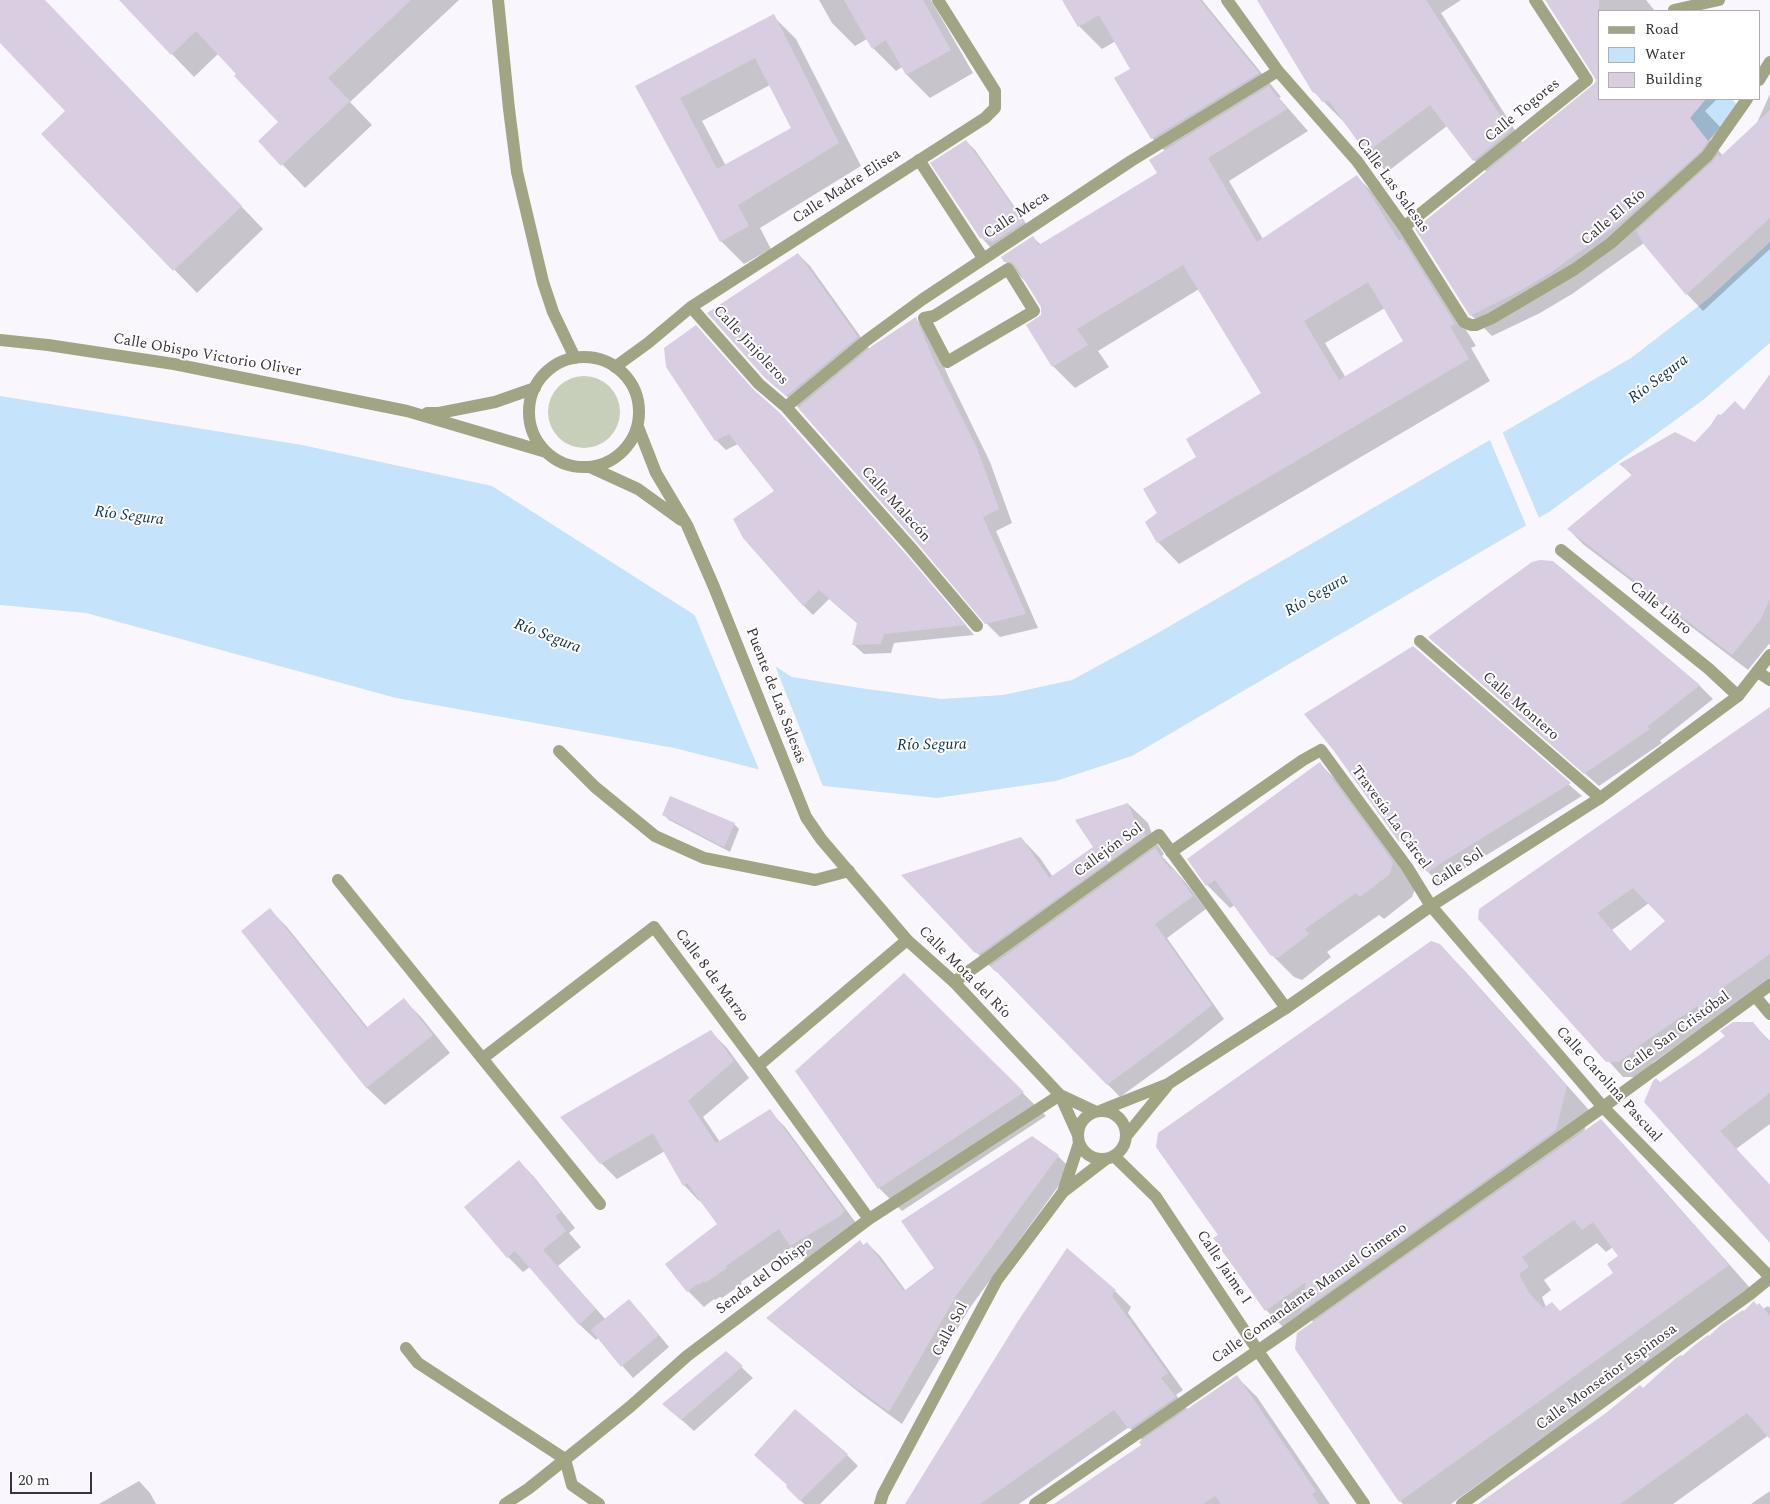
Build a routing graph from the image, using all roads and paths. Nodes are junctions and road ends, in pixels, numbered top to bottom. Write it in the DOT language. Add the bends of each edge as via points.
graph roads {
  1 [pos="498,0"];
  2 [pos="938,0"];
  3 [pos="1227,0"];
  4 [pos="1535,0"];
  5 [pos="1665,0"];
  6 [pos="1719,0"];
  7 [pos="1673,10"];
  8 [pos="1678,10"];
  9 [pos="1770,62"];
  10 [pos="1278,71"];
  11 [pos="1760,78"];
  12 [pos="1746,100"];
  13 [pos="919,160"];
  14 [pos="1404,227"];
  15 [pos="983,258"];
  16 [pos="691,307"];
  17 [pos="924,318"];
  18 [pos="1471,325"];
  19 [pos="0,340"];
  20 [pos="575,358"];
  21 [pos="616,367"];
  22 [pos="535,388"];
  23 [pos="786,407"];
  24 [pos="407,411"];
  25 [pos="638,427"];
  26 [pos="546,452"];
  27 [pos="590,467"];
  28 [pos="687,525"];
  29 [pos="1561,550"];
  30 [pos="977,626"];
  31 [pos="1420,641"];
  32 [pos="1770,655"];
  33 [pos="1758,672"];
  34 [pos="1770,680"];
  35 [pos="1738,696"];
  36 [pos="559,751"];
  37 [pos="1600,798"];
  38 [pos="806,817"];
  39 [pos="1171,852"];
  40 [pos="848,871"];
  41 [pos="338,880"];
  42 [pos="1431,906"];
  43 [pos="907,940"];
  44 [pos="954,982"];
  45 [pos="1770,984"];
  46 [pos="1754,996"];
  47 [pos="1286,1008"];
  48 [pos="1770,1014"];
  49 [pos="483,1058"];
  50 [pos="758,1066"];
  51 [pos="1168,1084"];
  52 [pos="1060,1095"];
  53 [pos="1603,1108"];
  54 [pos="1098,1111"];
  55 [pos="1127,1135"];
  56 [pos="1078,1139"];
  57 [pos="1110,1157"];
  58 [pos="1063,1192"];
  59 [pos="600,1204"];
  60 [pos="869,1219"];
  61 [pos="1770,1278"];
  62 [pos="406,1348"];
  63 [pos="1258,1351"];
  64 [pos="565,1459"];
  65 [pos="881,1499"];
  66 [pos="505,1504"];
  67 [pos="599,1504"];
  68 [pos="874,1504"];
  69 [pos="1035,1504"];
  70 [pos="1364,1504"];
  71 [pos="1462,1504"];
  1 -- 20 [label="street" via="517,172 543,282"];
  2 -- 13 [label="street, Calle Madre Elisea" via="996,92 995,108 985,118"];
  3 -- 10 [label="street, Calle Las Salesas"];
  4 -- 14 [label="street, Calle Togores" via="1587,80"];
  5 -- 7 [label="street"];
  6 -- 8 [label="street"];
  9 -- 11 [label="street"];
  10 -- 14 [label="street, Calle Las Salesas" via="1357,162"];
  10 -- 15 [label="street, Calle Meca"];
  12 -- 18 [label="street, Calle El Río" via="1707,156 1611,242 1576,269 1492,318"];
  13 -- 15 [label="street"];
  13 -- 16 [label="street, Calle Madre Elisea"];
  14 -- 18 [label="street, Calle Las Salesas" via="1464,322"];
  15 -- 23 [label="street, Calle Meca" via="867,340"];
  16 -- 21 [label="street, Calle Madre Elisea"];
  16 -- 23 [label="street, Calle Jinjoleros" via="759,384"];
  17 -- 17 [label="street" via="947,362 1034,310 1008,268 934,316"];
  19 -- 24 [label="street, Calle Obispo Victorio Oliver" via="174,364"];
  20 -- 21 [label="street" via="602,360"];
  20 -- 22 [label="street" via="558,364"];
  21 -- 25 [label="street" via="628,378 636,393"];
  22 -- 24 [label="street, Calle Obispo Victorio Oliver" via="495,402 438,413"];
  22 -- 26 [label="street" via="530,404 530,422"];
  23 -- 30 [label="street, Calle Malecón"];
  24 -- 26 [label="street, Calle Obispo Victorio Oliver"];
  25 -- 27 [label="street" via="620,454"];
  25 -- 28 [label="street" via="656,473"];
  26 -- 27 [label="street" via="559,462 574,467"];
  27 -- 28 [label="street" via="638,489"];
  28 -- 38 [label="street, Puente de Las Salesas"];
  29 -- 35 [label="street, Calle Libro"];
  31 -- 37 [label="street, Calle Montero"];
  32 -- 33 [label="street, Calle Sol"];
  33 -- 34 [label="street"];
  33 -- 35 [label="street, Calle Sol"];
  35 -- 37 [label="street, Calle Sol"];
  36 -- 40 [label="street" via="594,788 655,836 704,858 815,880"];
  37 -- 42 [label="street, Calle Sol"];
  38 -- 40 [label="street, Calle Mota del Río"];
  39 -- 42 [label="street, Travesía La Cárcel" via="1321,750 1407,867"];
  39 -- 44 [label="street, Callejón Sol" via="1159,835"];
  39 -- 47 [label="street, Callejón Sol"];
  40 -- 43 [label="street, Calle Mota del Río"];
  41 -- 49 [label="street"];
  42 -- 47 [label="street, Calle Sol"];
  42 -- 53 [label="street, Calle Carolina Pascual"];
  43 -- 44 [label="street, Calle Mota del Río"];
  43 -- 50 [label="street"];
  44 -- 52 [label="street, Calle Mota del Río"];
  45 -- 46 [label="street, Calle San Cristóbal"];
  46 -- 48 [label="street"];
  46 -- 53 [label="street, Calle San Cristóbal"];
  47 -- 51 [label="street, Calle Sol"];
  49 -- 50 [label="street, Calle 8 de Marzo" via="654,927"];
  49 -- 59 [label="street"];
  50 -- 60 [label="street, Calle 8 de Marzo"];
  51 -- 54 [label="street, Calle Sol"];
  51 -- 55 [label="street, Calle Sol"];
  52 -- 54 [label="street, Calle Mota del Río"];
  52 -- 56 [label="street, Calle Mota del Río"];
  52 -- 60 [label="street, Senda del Obispo"];
  53 -- 61 [label="street, Calle Carolina Pascual"];
  53 -- 63 [label="street, Calle Comandante Manuel Gimeno"];
  54 -- 55 [label="street" via="1109,1111 1122,1119"];
  54 -- 56 [label="street" via="1082,1120"];
  55 -- 57 [label="street" via="1126,1144"];
  56 -- 57 [label="street" via="1090,1156 1098,1159"];
  56 -- 58 [label="street, Calle Sol"];
  57 -- 58 [label="street, Calle Sol"];
  57 -- 63 [label="street, Calle Jaime I" via="1156,1197"];
  58 -- 65 [label="street, Calle Sol" via="996,1280"];
  60 -- 64 [label="street, Senda del Obispo" via="687,1356"];
  61 -- 71 [label="street, Calle Monseñor Espinosa"];
  62 -- 64 [label="street" via="418,1363"];
  63 -- 69 [label="street, Calle Comandante Manuel Gimeno"];
  63 -- 70 [label="street, Calle Jaime I"];
  64 -- 66 [label="street, Senda del Obispo"];
  64 -- 67 [label="street" via="572,1485"];
  65 -- 68 [label="street, Calle Sol"];
}
